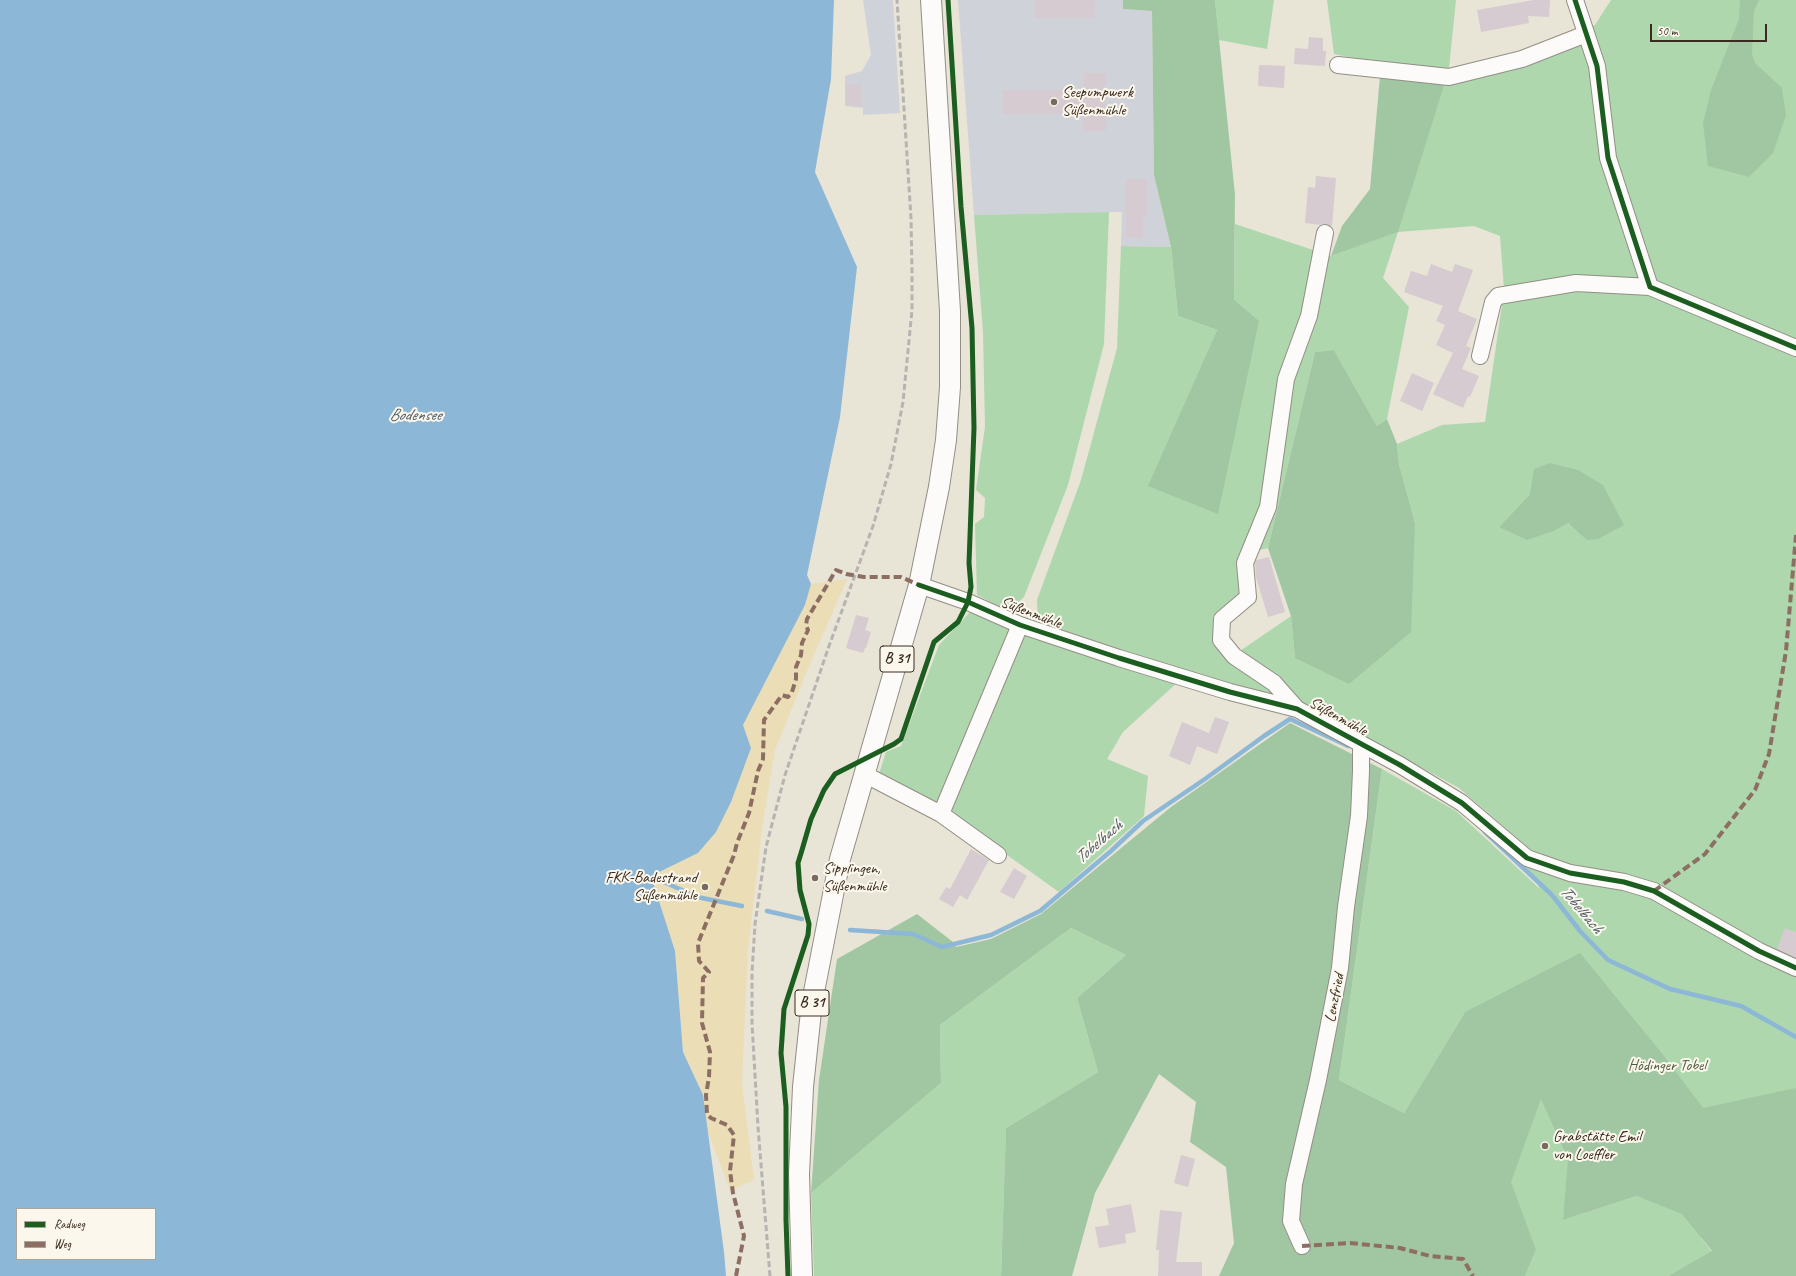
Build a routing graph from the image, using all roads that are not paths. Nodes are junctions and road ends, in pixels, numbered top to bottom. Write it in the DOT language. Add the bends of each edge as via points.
graph roads {
  1 [pos="932,0"];
  2 [pos="1575,0"];
  3 [pos="1586,34"];
  4 [pos="1338,65"];
  5 [pos="1325,233"];
  6 [pos="1650,287"];
  7 [pos="1796,348"];
  8 [pos="1480,356"];
  9 [pos="919,585"];
  10 [pos="1020,625"];
  11 [pos="1297,709"];
  12 [pos="1361,744"];
  13 [pos="864,774"];
  14 [pos="941,814"];
  15 [pos="998,856"];
  16 [pos="1796,968"];
  17 [pos="1302,1246"];
  18 [pos="802,1276"];
  1 -- 9 [label="main road, B 31" via="950,311 950,387 939,488"];
  2 -- 3 [label="street"];
  3 -- 4 [label="street" via="1522,59 1450,77"];
  3 -- 6 [label="street" via="1596,66 1608,158"];
  5 -- 11 [label="street" via="1310,316 1286,378 1268,508 1245,563 1248,597 1222,619 1221,640 1234,656 1274,683"];
  6 -- 7 [label="street"];
  6 -- 8 [label="street" via="1576,283 1498,296 1493,302"];
  9 -- 10 [label="street, Süßenmühle" via="968,602"];
  9 -- 13 [label="main road, B 31"];
  10 -- 11 [label="street, Süßenmühle" via="1230,692"];
  10 -- 14 [label="street"];
  11 -- 12 [label="street, Süßenmühle"];
  12 -- 16 [label="street, Süßenmühle" via="1462,803 1526,858 1570,873 1624,882 1654,892"];
  12 -- 17 [label="street, Lenzfried" via="1359,816 1340,968 1294,1184 1291,1221"];
  13 -- 14 [label="street"];
  13 -- 18 [label="main road, B 31" via="840,860 812,1002 803,1086 799,1174"];
  14 -- 15 [label="street"];
}
